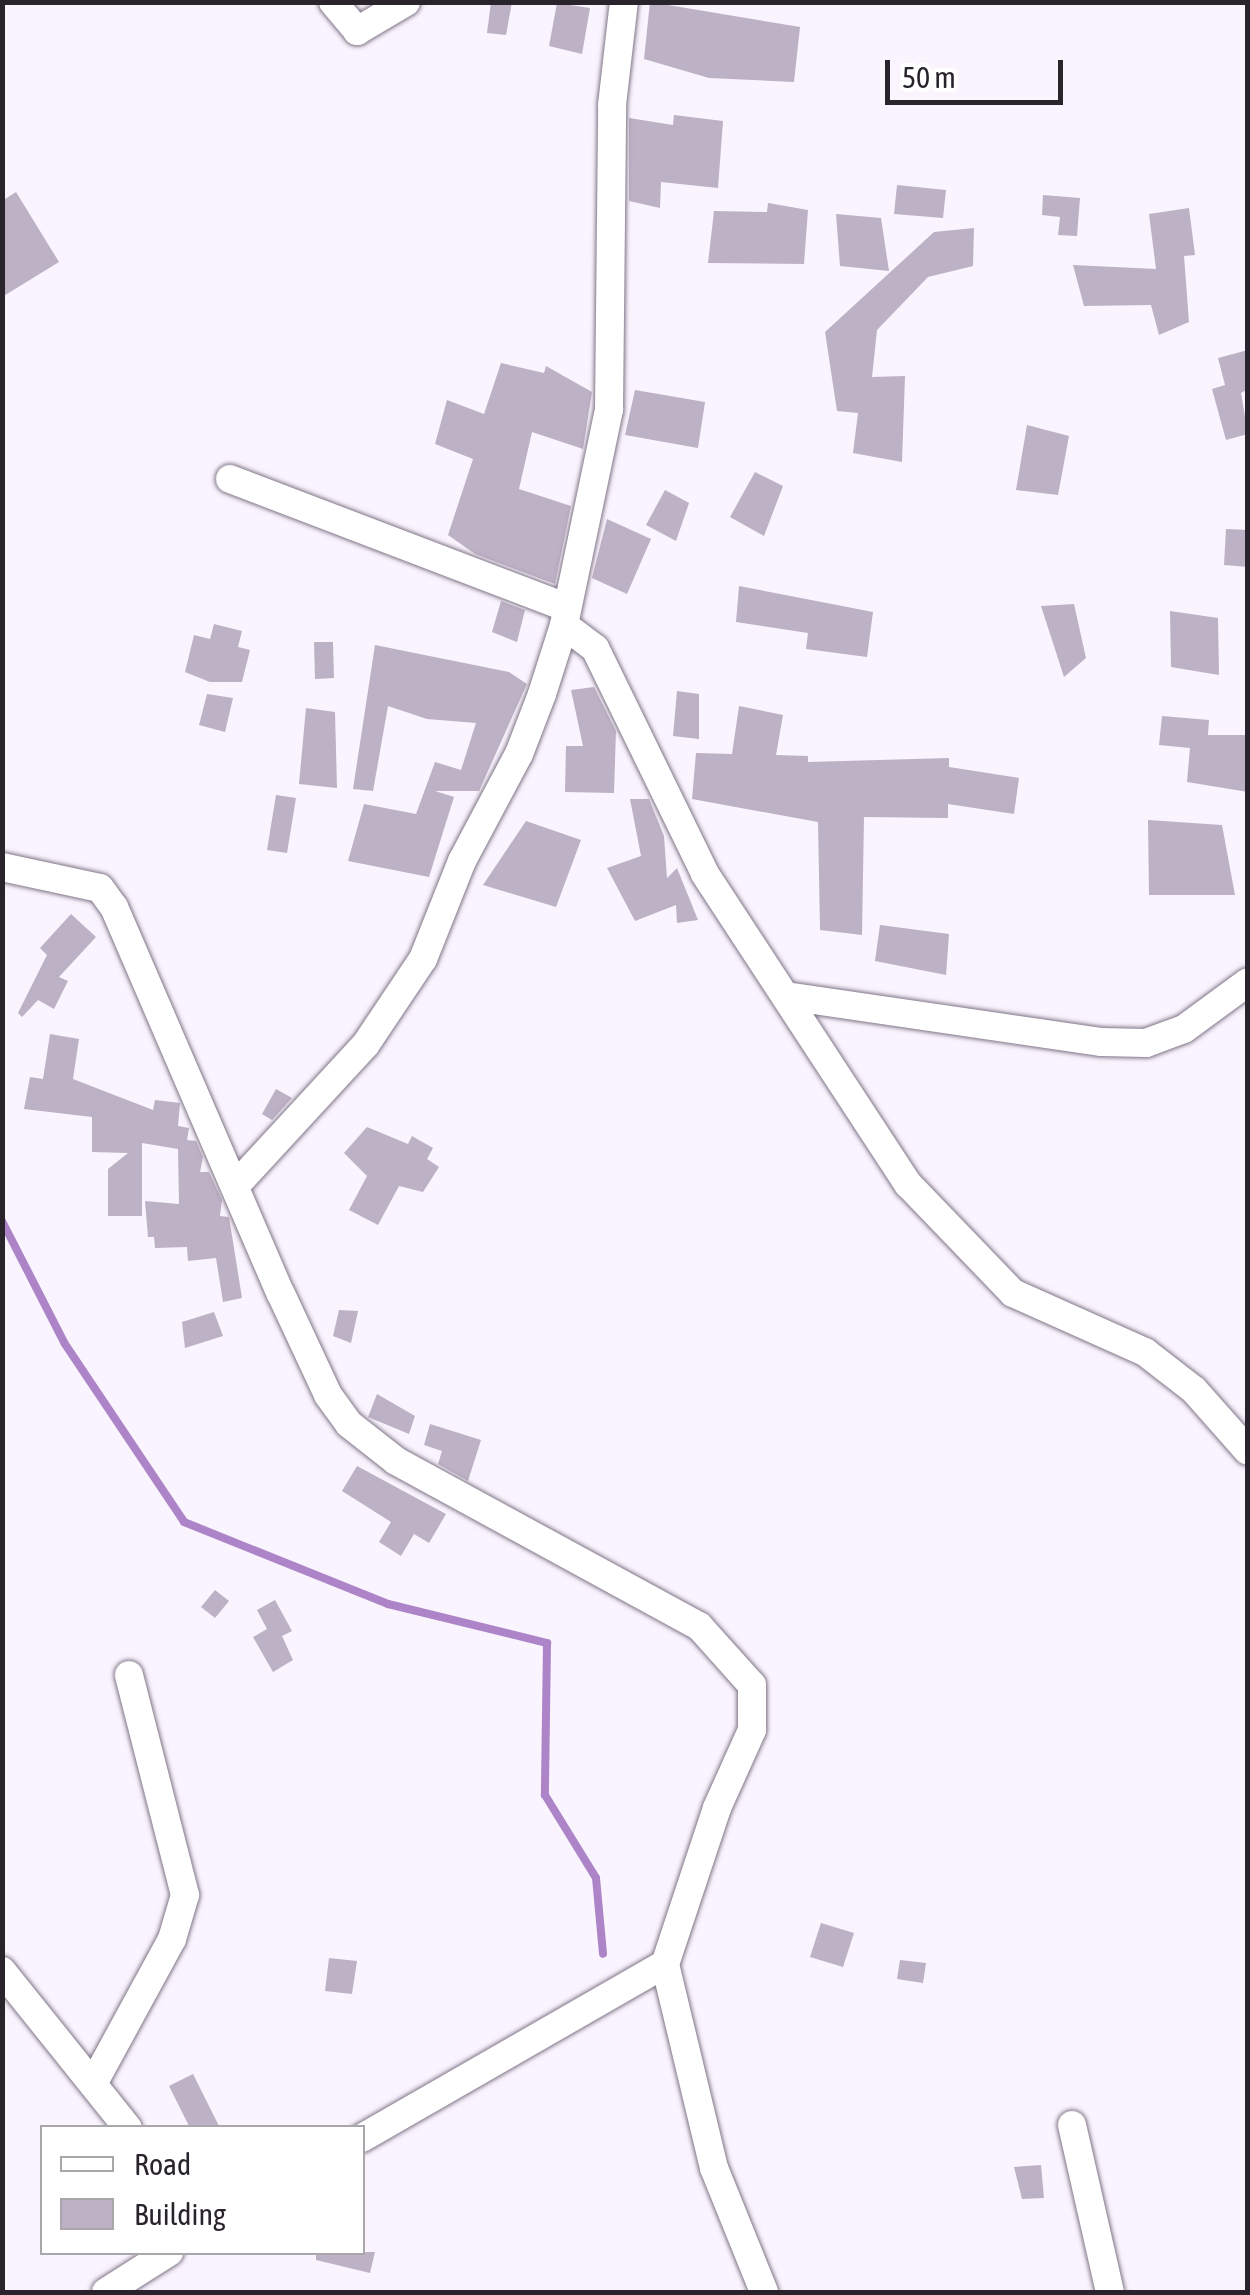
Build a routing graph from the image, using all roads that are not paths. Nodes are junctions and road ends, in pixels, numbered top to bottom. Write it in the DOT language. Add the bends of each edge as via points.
graph roads {
  1 [pos="333,2"];
  2 [pos="406,2"];
  3 [pos="621,4"];
  4 [pos="230,479"];
  5 [pos="566,616"];
  6 [pos="2,867"];
  7 [pos="1248,982"];
  8 [pos="786,996"];
  9 [pos="238,1184"];
  10 [pos="1248,1450"];
  11 [pos="129,1675"];
  12 [pos="665,1964"];
  13 [pos="2,1971"];
  14 [pos="93,2084"];
  15 [pos="126,2125"];
  16 [pos="1072,2125"];
  17 [pos="365,2136"];
  18 [pos="164,2255"];
  19 [pos="106,2292"];
  20 [pos="764,2292"];
  21 [pos="1110,2292"];
  1 -- 2 [label="street" via="356,31"];
  3 -- 5 [label="street" via="612,106 609,410"];
  4 -- 5 [label="street"];
  5 -- 8 [label="street" via="596,648 705,874"];
  5 -- 9 [label="street" via="519,754 462,861 423,959 366,1044"];
  6 -- 9 [label="street" via="100,888"];
  7 -- 8 [label="street" via="1184,1029 1146,1043"];
  8 -- 10 [label="street" via="908,1184 955,1239 1013,1293 1146,1352 1194,1390"];
  9 -- 12 [label="street" via="328,1394 349,1424 396,1461 698,1626 744,1670 756,1698 752,1730 717,1808"];
  11 -- 14 [label="street" via="186,1895 172,1939"];
  12 -- 17 [label="street"];
  12 -- 20 [label="street" via="714,2168"];
  13 -- 14 [label="street"];
  14 -- 15 [label="street"];
  16 -- 21 [label="street"];
  18 -- 19 [label="street"];
}
